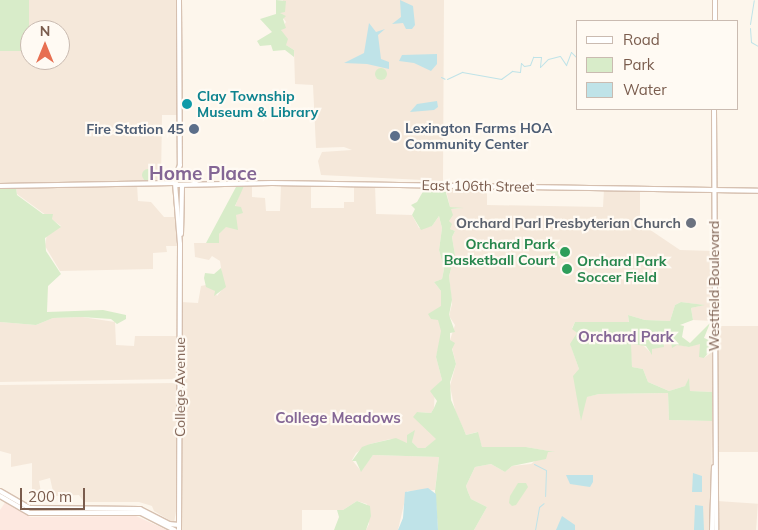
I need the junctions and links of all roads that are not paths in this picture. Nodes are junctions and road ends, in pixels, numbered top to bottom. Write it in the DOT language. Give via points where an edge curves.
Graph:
graph roads {
  1 [pos="179,0"];
  2 [pos="714,0"];
  3 [pos="714,20"];
  4 [pos="714,110"];
  5 [pos="180,165"];
  6 [pos="176,176"];
  7 [pos="184,177"];
  8 [pos="164,182"];
  9 [pos="175,183"];
  10 [pos="198,183"];
  11 [pos="182,185"];
  12 [pos="0,186"];
  13 [pos="714,190"];
  14 [pos="758,191"];
  15 [pos="180,244"];
  16 [pos="714,462"];
  17 [pos="0,492"];
  18 [pos="0,496"];
  19 [pos="179,528"];
  20 [pos="175,530"];
  21 [pos="712,530"];
  22 [pos="716,530"];
  1 -- 5 [label="main road"];
  2 -- 3 [label="main road"];
  4 -- 13 [label="main road, Westfield Boulevard"];
  5 -- 6 [label="main road"];
  5 -- 7 [label="main road"];
  6 -- 7 [label="main road, East 106th Street"];
  6 -- 8 [label="main road"];
  6 -- 9 [label="main road, College Avenue"];
  7 -- 10 [label="main road, East 106th Street"];
  7 -- 11 [label="main road, College Avenue"];
  8 -- 9 [label="main road"];
  8 -- 12 [label="main road"];
  9 -- 11 [label="main road"];
  9 -- 15 [label="main road, College Avenue"];
  10 -- 11 [label="main road, East 106th Street"];
  10 -- 13 [label="main road, East 106th Street"];
  11 -- 15 [label="main road, College Avenue"];
  13 -- 14 [label="main road, East 106th Street"];
  13 -- 16 [label="main road, Westfield Boulevard"];
  15 -- 19 [label="main road, College Avenue"];
  16 -- 21 [label="main road, Westfield Boulevard"];
  16 -- 22 [label="main road, Westfield Boulevard"];
  17 -- 19 [label="main road" via="30,508 142,509"];
  18 -- 20 [label="main road" via="32,513 139,513"];
}
